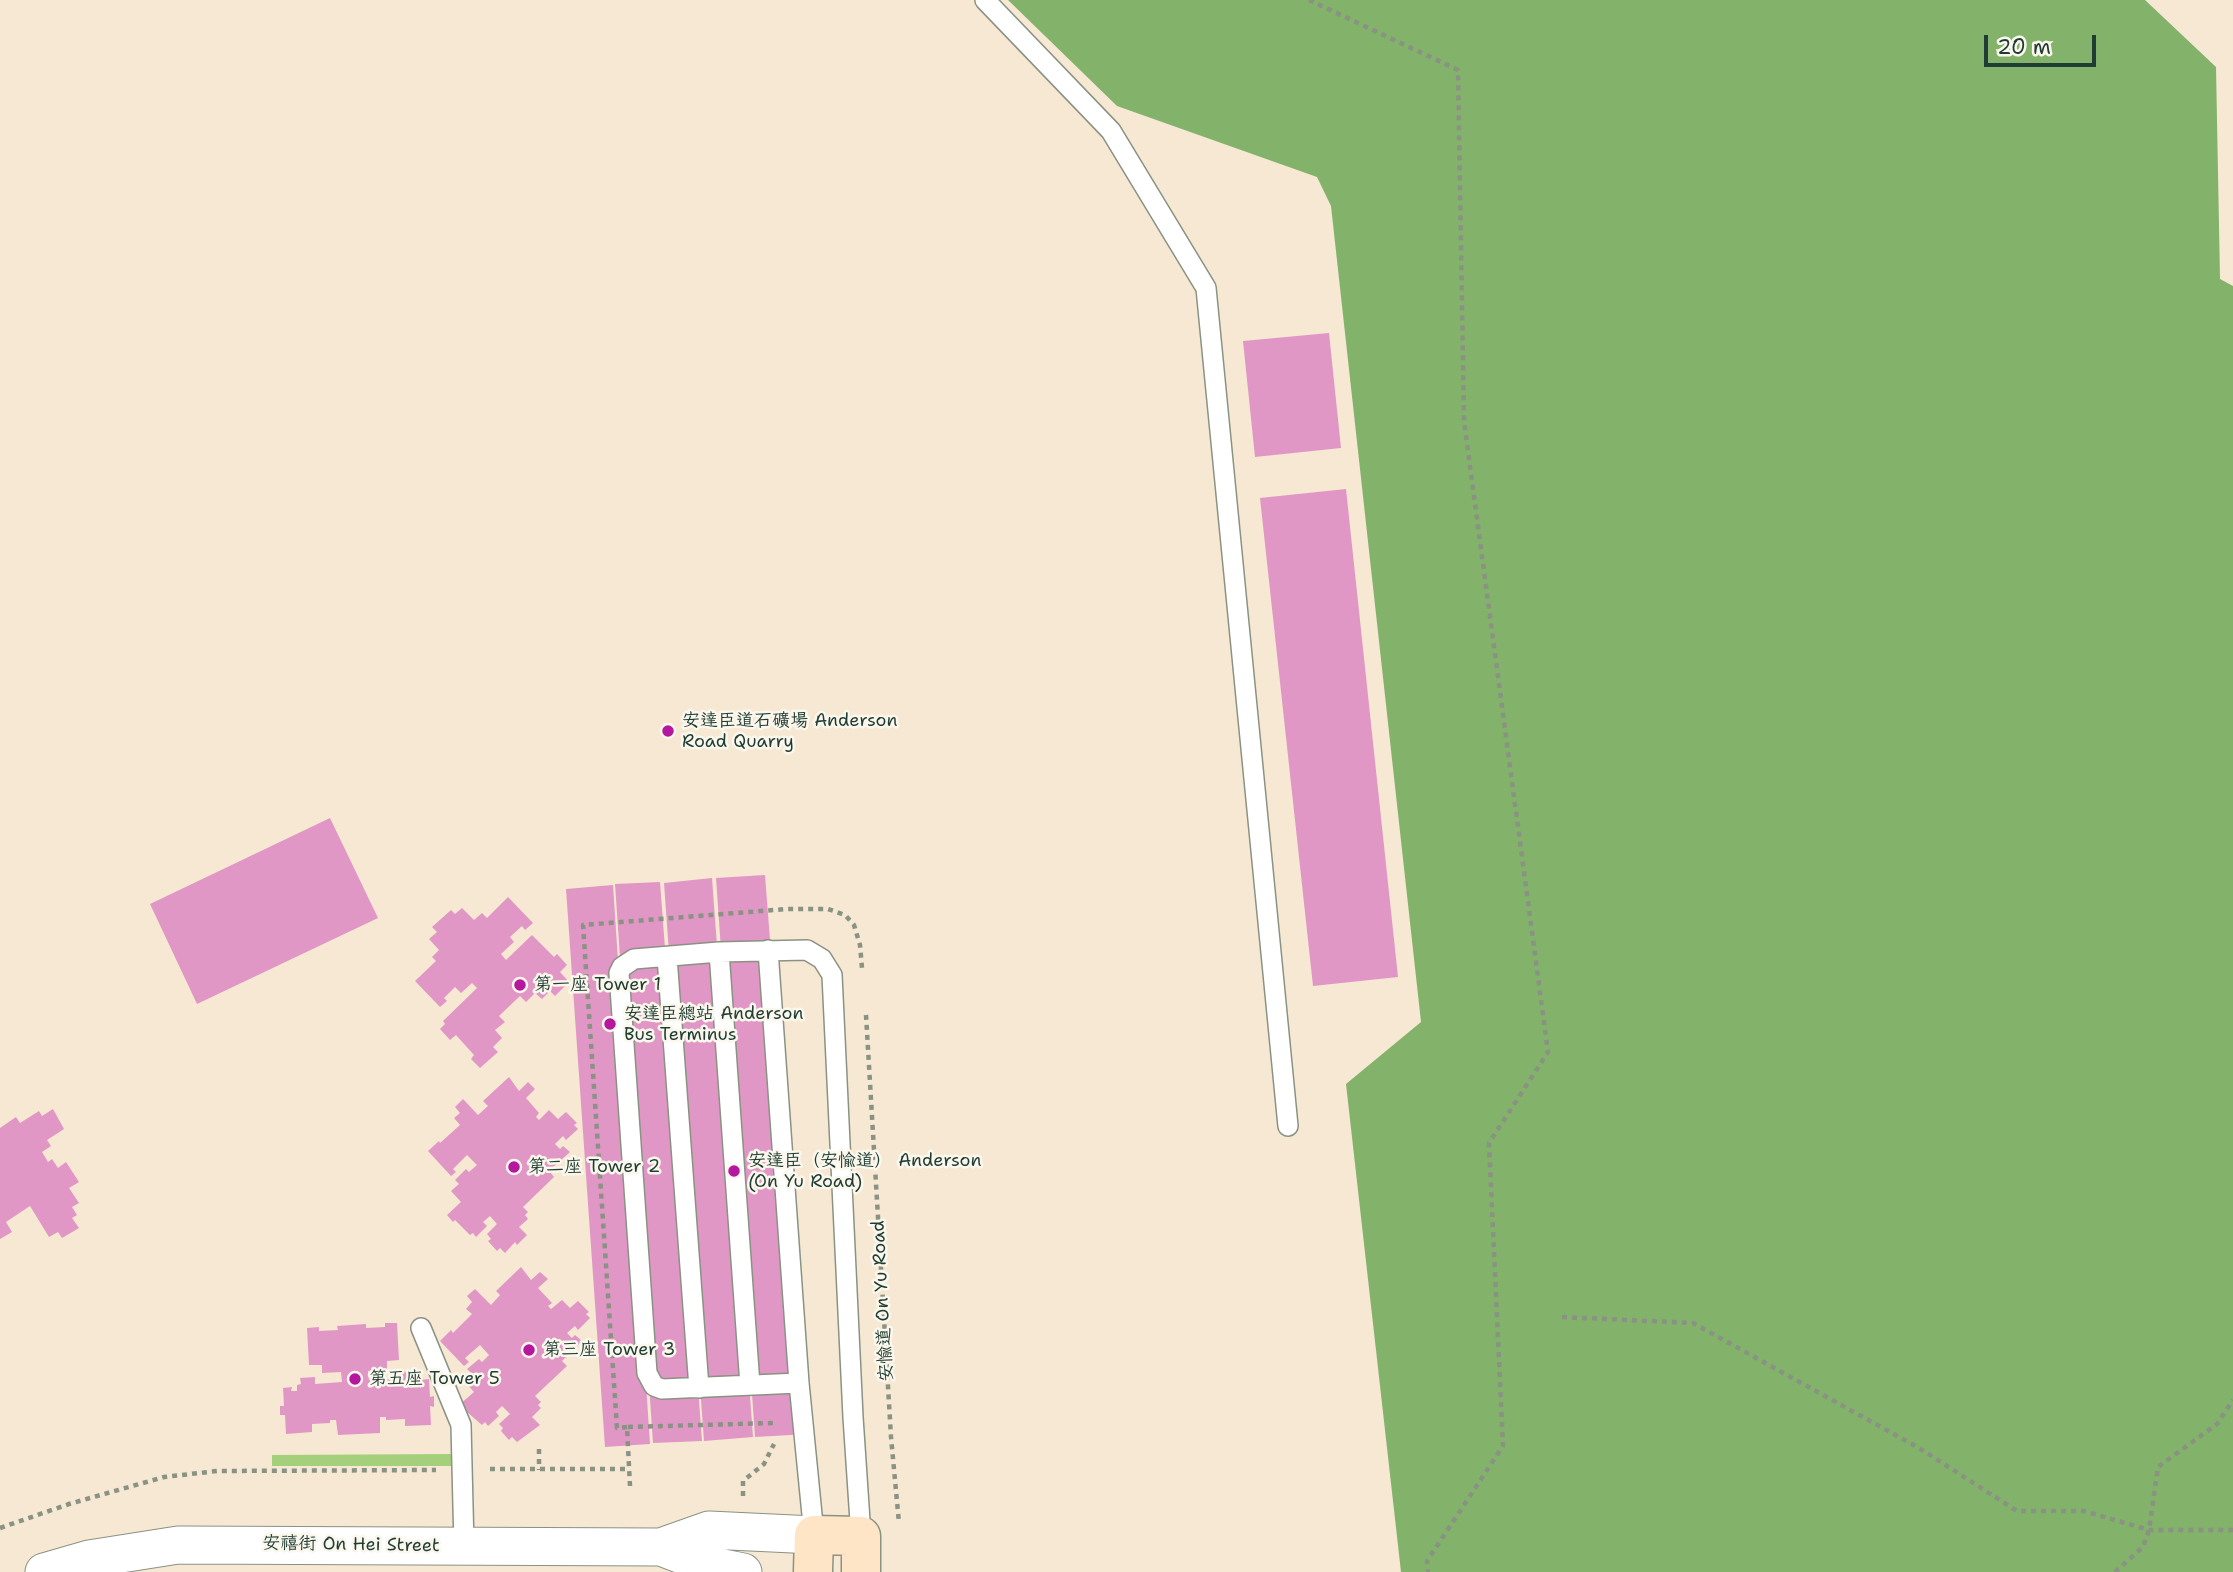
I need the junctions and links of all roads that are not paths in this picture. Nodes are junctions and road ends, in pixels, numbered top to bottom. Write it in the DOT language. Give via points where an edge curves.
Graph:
graph roads {
  1 [pos="985,0"];
  2 [pos="768,950"];
  3 [pos="719,952"];
  4 [pos="667,957"];
  5 [pos="1288,1126"];
  6 [pos="421,1328"];
  7 [pos="799,1383"];
  8 [pos="750,1385"];
  9 [pos="699,1388"];
  10 [pos="812,1537"];
  11 [pos="464,1547"];
  12 [pos="662,1547"];
  13 [pos="861,1554"];
  14 [pos="44,1572"];
  15 [pos="743,1572"];
  1 -- 5 [label="lane" via="1111,131 1206,289"];
  2 -- 3 [label="lane"];
  2 -- 7 [label="lane"];
  2 -- 13 [label="lane" via="813,952 832,975"];
  3 -- 4 [label="lane"];
  3 -- 8 [label="lane"];
  4 -- 9 [label="lane"];
  4 -- 9 [label="lane" via="634,959 619,973 647,1373 654,1386 662,1389"];
  6 -- 11 [label="lane" via="461,1425"];
  7 -- 8 [label="lane"];
  7 -- 10 [label="lane"];
  8 -- 9 [label="lane"];
  10 -- 12 [label="street, 安禧街 On Hei Street" via="709,1530"];
  10 -- 13 [label="street, 安禧街 On Hei Street"];
  11 -- 12 [label="street, 安禧街 On Hei Street"];
  11 -- 14 [label="street, 安禧街 On Hei Street" via="178,1545 89,1559"];
  12 -- 15 [label="street, 安禧街 On Hei Street" via="708,1565"];
}
